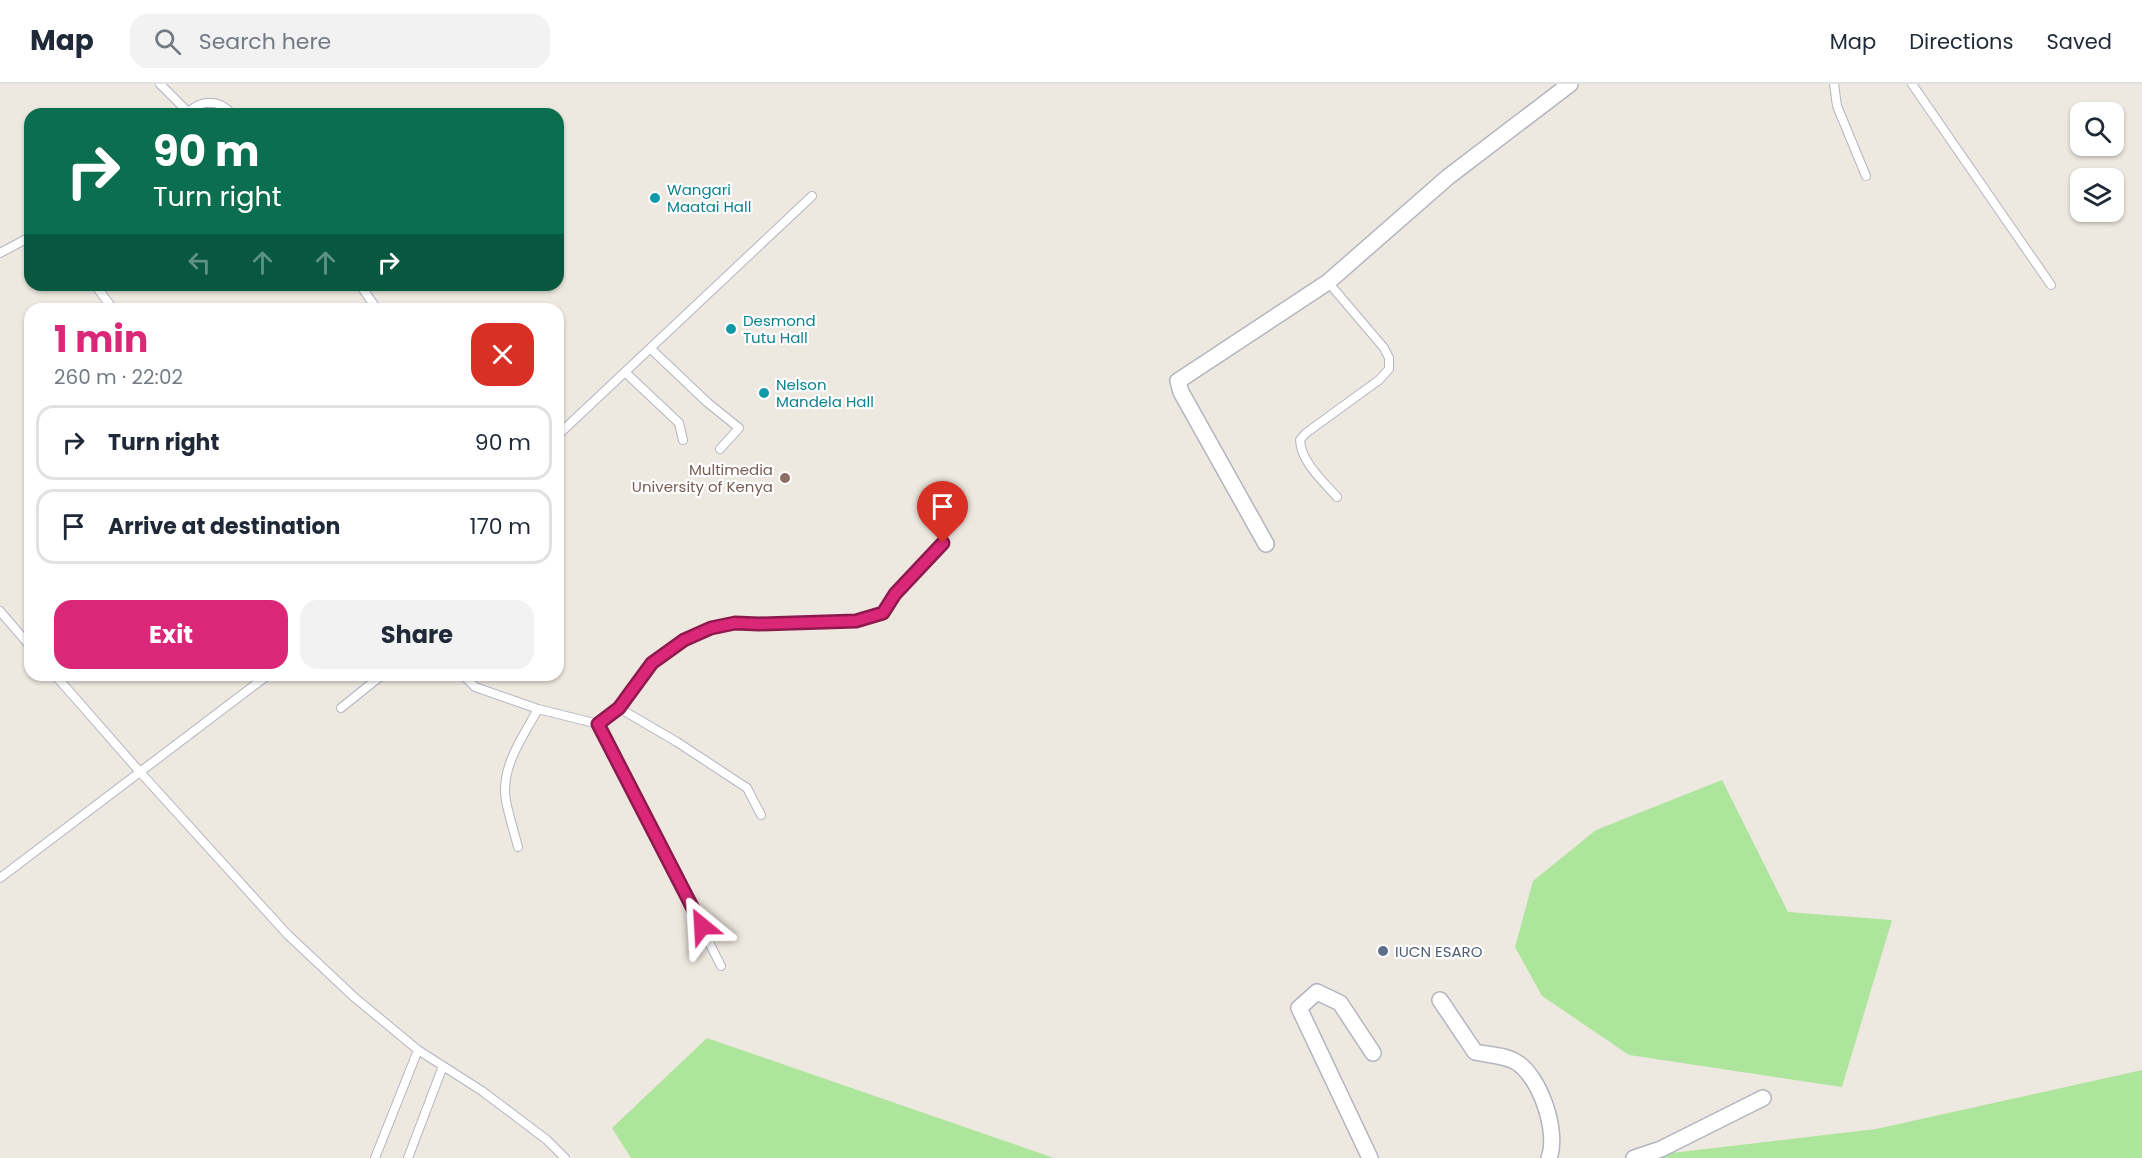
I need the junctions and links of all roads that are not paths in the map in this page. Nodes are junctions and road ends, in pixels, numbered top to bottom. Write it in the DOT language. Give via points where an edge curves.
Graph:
graph roads {
  1 [pos="160,84"];
  2 [pos="1570,84"];
  3 [pos="1834,84"];
  4 [pos="1912,84"];
  5 [pos="182,108"];
  6 [pos="193,108"];
  7 [pos="226,108"];
  8 [pos="1866,176"];
  9 [pos="812,196"];
  10 [pos="24,240"];
  11 [pos="0,253"];
  12 [pos="1329,282"];
  13 [pos="2051,285"];
  14 [pos="651,349"];
  15 [pos="626,373"];
  16 [pos="564,430"];
  17 [pos="683,440"];
  18 [pos="720,449"];
  19 [pos="1337,497"];
  20 [pos="943,543"];
  21 [pos="1266,544"];
  22 [pos="0,612"];
  23 [pos="24,639"];
  24 [pos="61,681"];
  25 [pos="260,681"];
  26 [pos="375,681"];
  27 [pos="469,681"];
  28 [pos="341,708"];
  29 [pos="619,708"];
  30 [pos="538,709"];
  31 [pos="598,724"];
  32 [pos="140,772"];
  33 [pos="761,815"];
  34 [pos="518,847"];
  35 [pos="0,878"];
  36 [pos="721,966"];
  37 [pos="1440,1000"];
  38 [pos="418,1050"];
  39 [pos="1374,1053"];
  40 [pos="443,1066"];
  41 [pos="1763,1098"];
  42 [pos="375,1158"];
  43 [pos="408,1158"];
  44 [pos="565,1158"];
  45 [pos="1370,1158"];
  46 [pos="1550,1158"];
  47 [pos="1634,1158"];
  1 -- 5 [label="lane"];
  2 -- 12 [label="street" via="1448,177"];
  3 -- 8 [label="lane" via="1837,106"];
  4 -- 13 [label="lane"];
  6 -- 7 [label="lane" via="205,102"];
  9 -- 14 [label="lane"];
  10 -- 11 [label="lane"];
  12 -- 19 [label="lane" via="1389,358 1389,369 1379,380 1300,440 1305,458"];
  12 -- 21 [label="street" via="1178,381"];
  14 -- 15 [label="lane"];
  14 -- 18 [label="lane" via="739,428"];
  15 -- 16 [label="lane"];
  15 -- 17 [label="lane" via="679,423"];
  20 -- 29 [label="lane" via="895,594 883,613 856,621 735,623 711,628 684,640 652,663"];
  22 -- 23 [label="lane"];
  24 -- 32 [label="lane"];
  25 -- 32 [label="lane"];
  26 -- 28 [label="lane"];
  27 -- 30 [label="lane" via="475,687"];
  29 -- 31 [label="lane"];
  29 -- 33 [label="lane" via="747,788"];
  30 -- 31 [label="lane"];
  30 -- 34 [label="lane" via="510,760 506,779 506,799"];
  31 -- 36 [label="lane"];
  32 -- 35 [label="lane"];
  32 -- 38 [label="lane" via="288,934 354,997"];
  37 -- 46 [label="street" via="1475,1052 1515,1060 1532,1076 1547,1110"];
  38 -- 40 [label="lane"];
  38 -- 42 [label="lane"];
  39 -- 45 [label="street" via="1340,1003 1317,992 1299,1008"];
  40 -- 43 [label="lane"];
  40 -- 44 [label="lane" via="482,1090"];
  41 -- 47 [label="street" via="1661,1149"];
}
